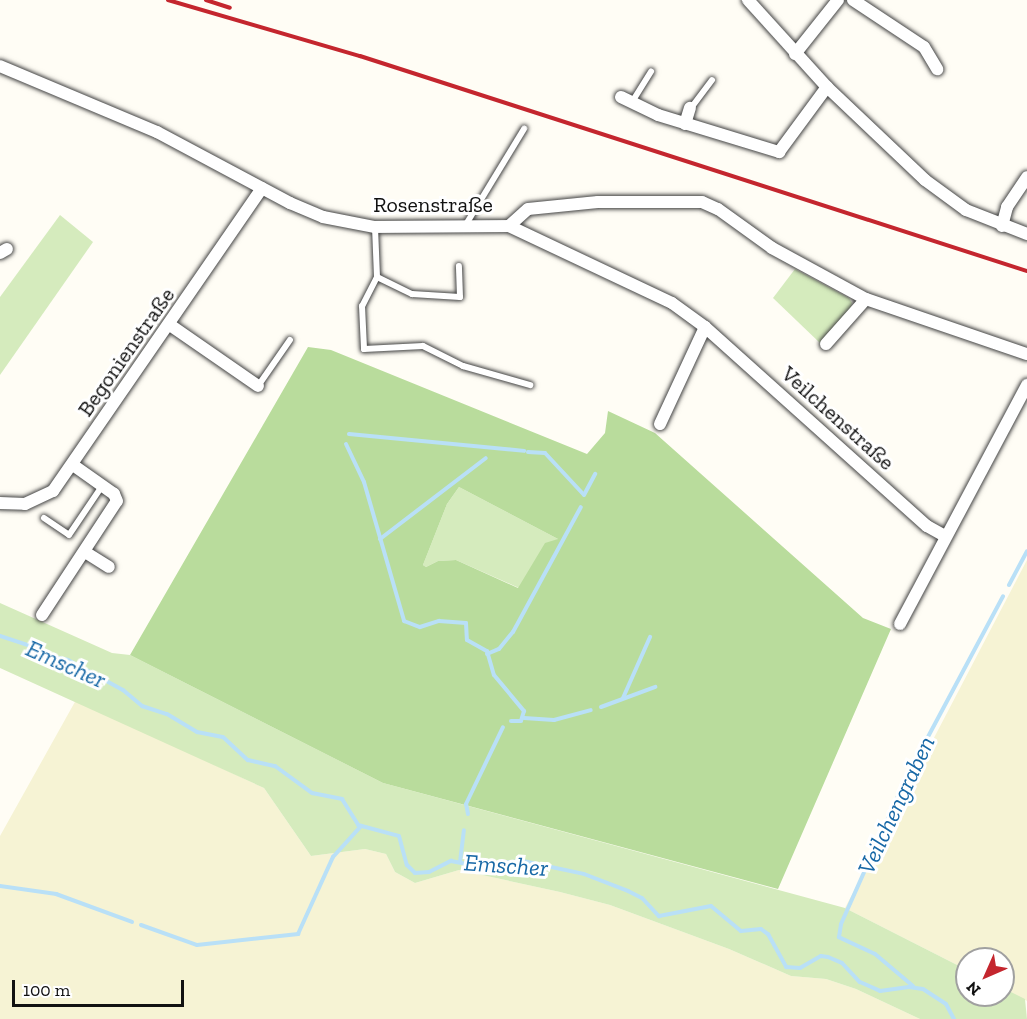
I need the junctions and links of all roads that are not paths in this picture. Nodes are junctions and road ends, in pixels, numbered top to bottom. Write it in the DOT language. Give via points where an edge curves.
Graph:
graph roads {
  1 [pos="748,0"];
  2 [pos="838,0"];
  3 [pos="853,0"];
  4 [pos="795,54"];
  5 [pos="0,66"];
  6 [pos="937,69"];
  7 [pos="651,71"];
  8 [pos="712,80"];
  9 [pos="827,87"];
  10 [pos="626,100"];
  11 [pos="690,108"];
  12 [pos="685,124"];
  13 [pos="524,129"];
  14 [pos="1027,177"];
  15 [pos="262,188"];
  16 [pos="465,226"];
  17 [pos="509,226"];
  18 [pos="1002,226"];
  19 [pos="375,227"];
  20 [pos="1027,234"];
  21 [pos="459,266"];
  22 [pos="377,277"];
  23 [pos="866,299"];
  24 [pos="170,325"];
  25 [pos="705,327"];
  26 [pos="290,340"];
  27 [pos="826,344"];
  28 [pos="1027,354"];
  29 [pos="530,385"];
  30 [pos="1027,385"];
  31 [pos="258,386"];
  32 [pos="660,424"];
  33 [pos="73,465"];
  34 [pos="103,486"];
  35 [pos="0,503"];
  36 [pos="44,518"];
  37 [pos="945,537"];
  38 [pos="85,552"];
  39 [pos="109,567"];
  40 [pos="42,615"];
  41 [pos="900,624"];
  1 -- 4 [label="street"];
  2 -- 4 [label="street"];
  3 -- 6 [label="street" via="924,47"];
  4 -- 9 [label="street"];
  5 -- 15 [label="street, Rosenstraße" via="157,132"];
  7 -- 10 [label="lane"];
  8 -- 11 [label="lane"];
  9 -- 12 [label="street" via="779,152"];
  9 -- 18 [label="street" via="938,191 966,210"];
  10 -- 12 [label="street"];
  11 -- 12 [label="street"];
  13 -- 16 [label="lane"];
  14 -- 18 [label="street" via="1007,207"];
  15 -- 19 [label="street, Rosenstraße" via="323,216"];
  15 -- 24 [label="street, Begonienstraße"];
  16 -- 17 [label="street, Rosenstraße"];
  16 -- 19 [label="street, Rosenstraße"];
  17 -- 23 [label="street, Rosenstraße" via="528,208 598,202 702,202 772,248"];
  17 -- 25 [label="street, Veilchenstraße" via="672,303"];
  18 -- 20 [label="street"];
  19 -- 22 [label="lane"];
  21 -- 22 [label="lane" via="460,297 412,294"];
  22 -- 29 [label="lane" via="362,306 364,349 423,346 463,366"];
  23 -- 27 [label="street"];
  23 -- 28 [label="street, Rosenstraße"];
  24 -- 31 [label="street"];
  24 -- 33 [label="street, Begonienstraße"];
  25 -- 32 [label="street"];
  25 -- 37 [label="street, Veilchenstraße" via="927,526"];
  26 -- 31 [label="lane"];
  30 -- 37 [label="street"];
  33 -- 34 [label="street"];
  33 -- 35 [label="street, Begonienstraße" via="44,497 25,504"];
  34 -- 36 [label="lane" via="69,535"];
  34 -- 38 [label="street" via="114,494 115,507"];
  37 -- 41 [label="street"];
  38 -- 39 [label="street"];
  38 -- 40 [label="street"];
}
